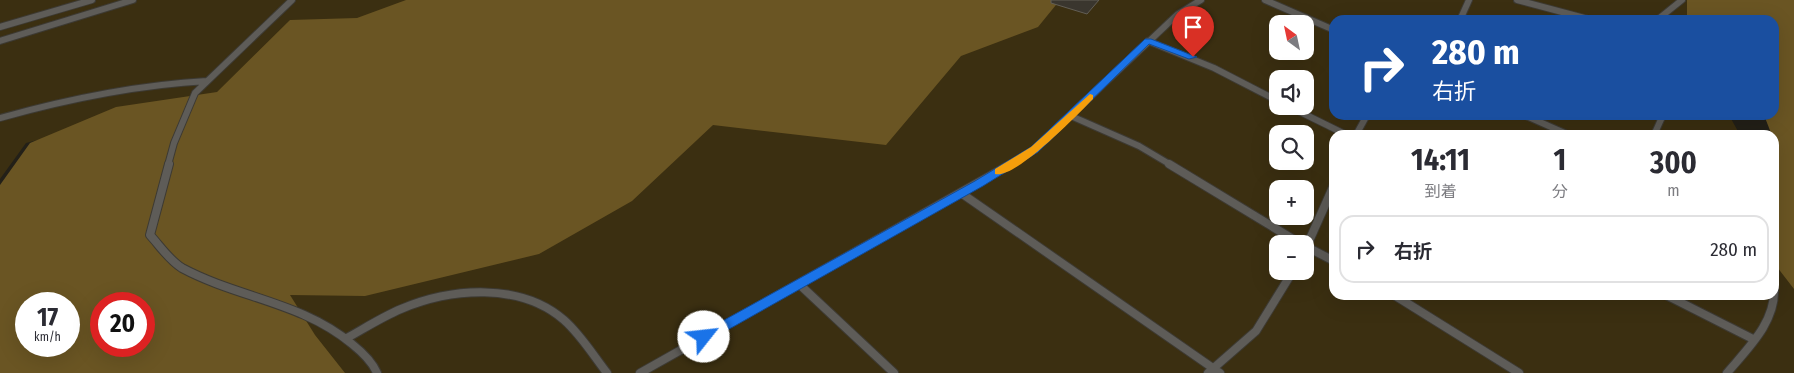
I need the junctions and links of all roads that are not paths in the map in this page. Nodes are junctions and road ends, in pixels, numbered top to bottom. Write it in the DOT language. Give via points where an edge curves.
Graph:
graph roads {
  1 [pos="92,0"];
  2 [pos="133,0"];
  3 [pos="292,0"];
  4 [pos="1202,0"];
  5 [pos="1265,0"];
  6 [pos="1469,0"];
  7 [pos="1516,0"];
  8 [pos="1682,0"];
  9 [pos="1462,15"];
  10 [pos="1573,15"];
  11 [pos="1663,15"];
  12 [pos="0,27"];
  13 [pos="1329,28"];
  14 [pos="1148,40"];
  15 [pos="0,41"];
  16 [pos="207,81"];
  17 [pos="1269,95"];
  18 [pos="1306,115"];
  19 [pos="1071,116"];
  20 [pos="0,118"];
  21 [pos="1535,120"];
  22 [pos="1337,130"];
  23 [pos="1558,130"];
  24 [pos="961,193"];
  25 [pos="1329,196"];
  26 [pos="1284,235"];
  27 [pos="1310,235"];
  28 [pos="1314,252"];
  29 [pos="1329,259"];
  30 [pos="1287,280"];
  31 [pos="799,284"];
  32 [pos="1402,300"];
  33 [pos="1676,300"];
  34 [pos="1774,300"];
  35 [pos="347,338"];
  36 [pos="1754,339"];
  37 [pos="1214,371"];
  38 [pos="377,373"];
  39 [pos="607,373"];
  40 [pos="640,373"];
  41 [pos="894,373"];
  42 [pos="1519,373"];
  43 [pos="1727,373"];
  1 -- 12 [label="lane"];
  2 -- 15 [label="lane"];
  3 -- 16 [label="lane"];
  4 -- 14 [label="lane" via="1178,14"];
  5 -- 13 [label="lane"];
  6 -- 9 [label="lane"];
  7 -- 10 [label="lane"];
  8 -- 11 [label="lane"];
  14 -- 17 [label="lane" via="1236,76"];
  14 -- 19 [label="lane"];
  16 -- 20 [label="lane" via="64,100"];
  16 -- 35 [label="lane" via="195,94 174,143 150,236 180,267 309,313"];
  18 -- 22 [label="lane"];
  19 -- 24 [label="lane" via="1034,150"];
  19 -- 26 [label="lane" via="1139,146"];
  21 -- 23 [label="lane"];
  24 -- 31 [label="lane"];
  24 -- 37 [label="lane"];
  25 -- 27 [label="lane"];
  28 -- 29 [label="lane"];
  30 -- 37 [label="lane" via="1256,331"];
  31 -- 40 [label="lane"];
  31 -- 41 [label="lane"];
  32 -- 42 [label="lane"];
  33 -- 36 [label="lane"];
  34 -- 36 [label="lane" via="1767,322"];
  35 -- 38 [label="lane" via="374,365"];
  35 -- 39 [label="lane" via="402,309 446,296 487,291 526,298 556,313"];
  36 -- 43 [label="lane"];
}
